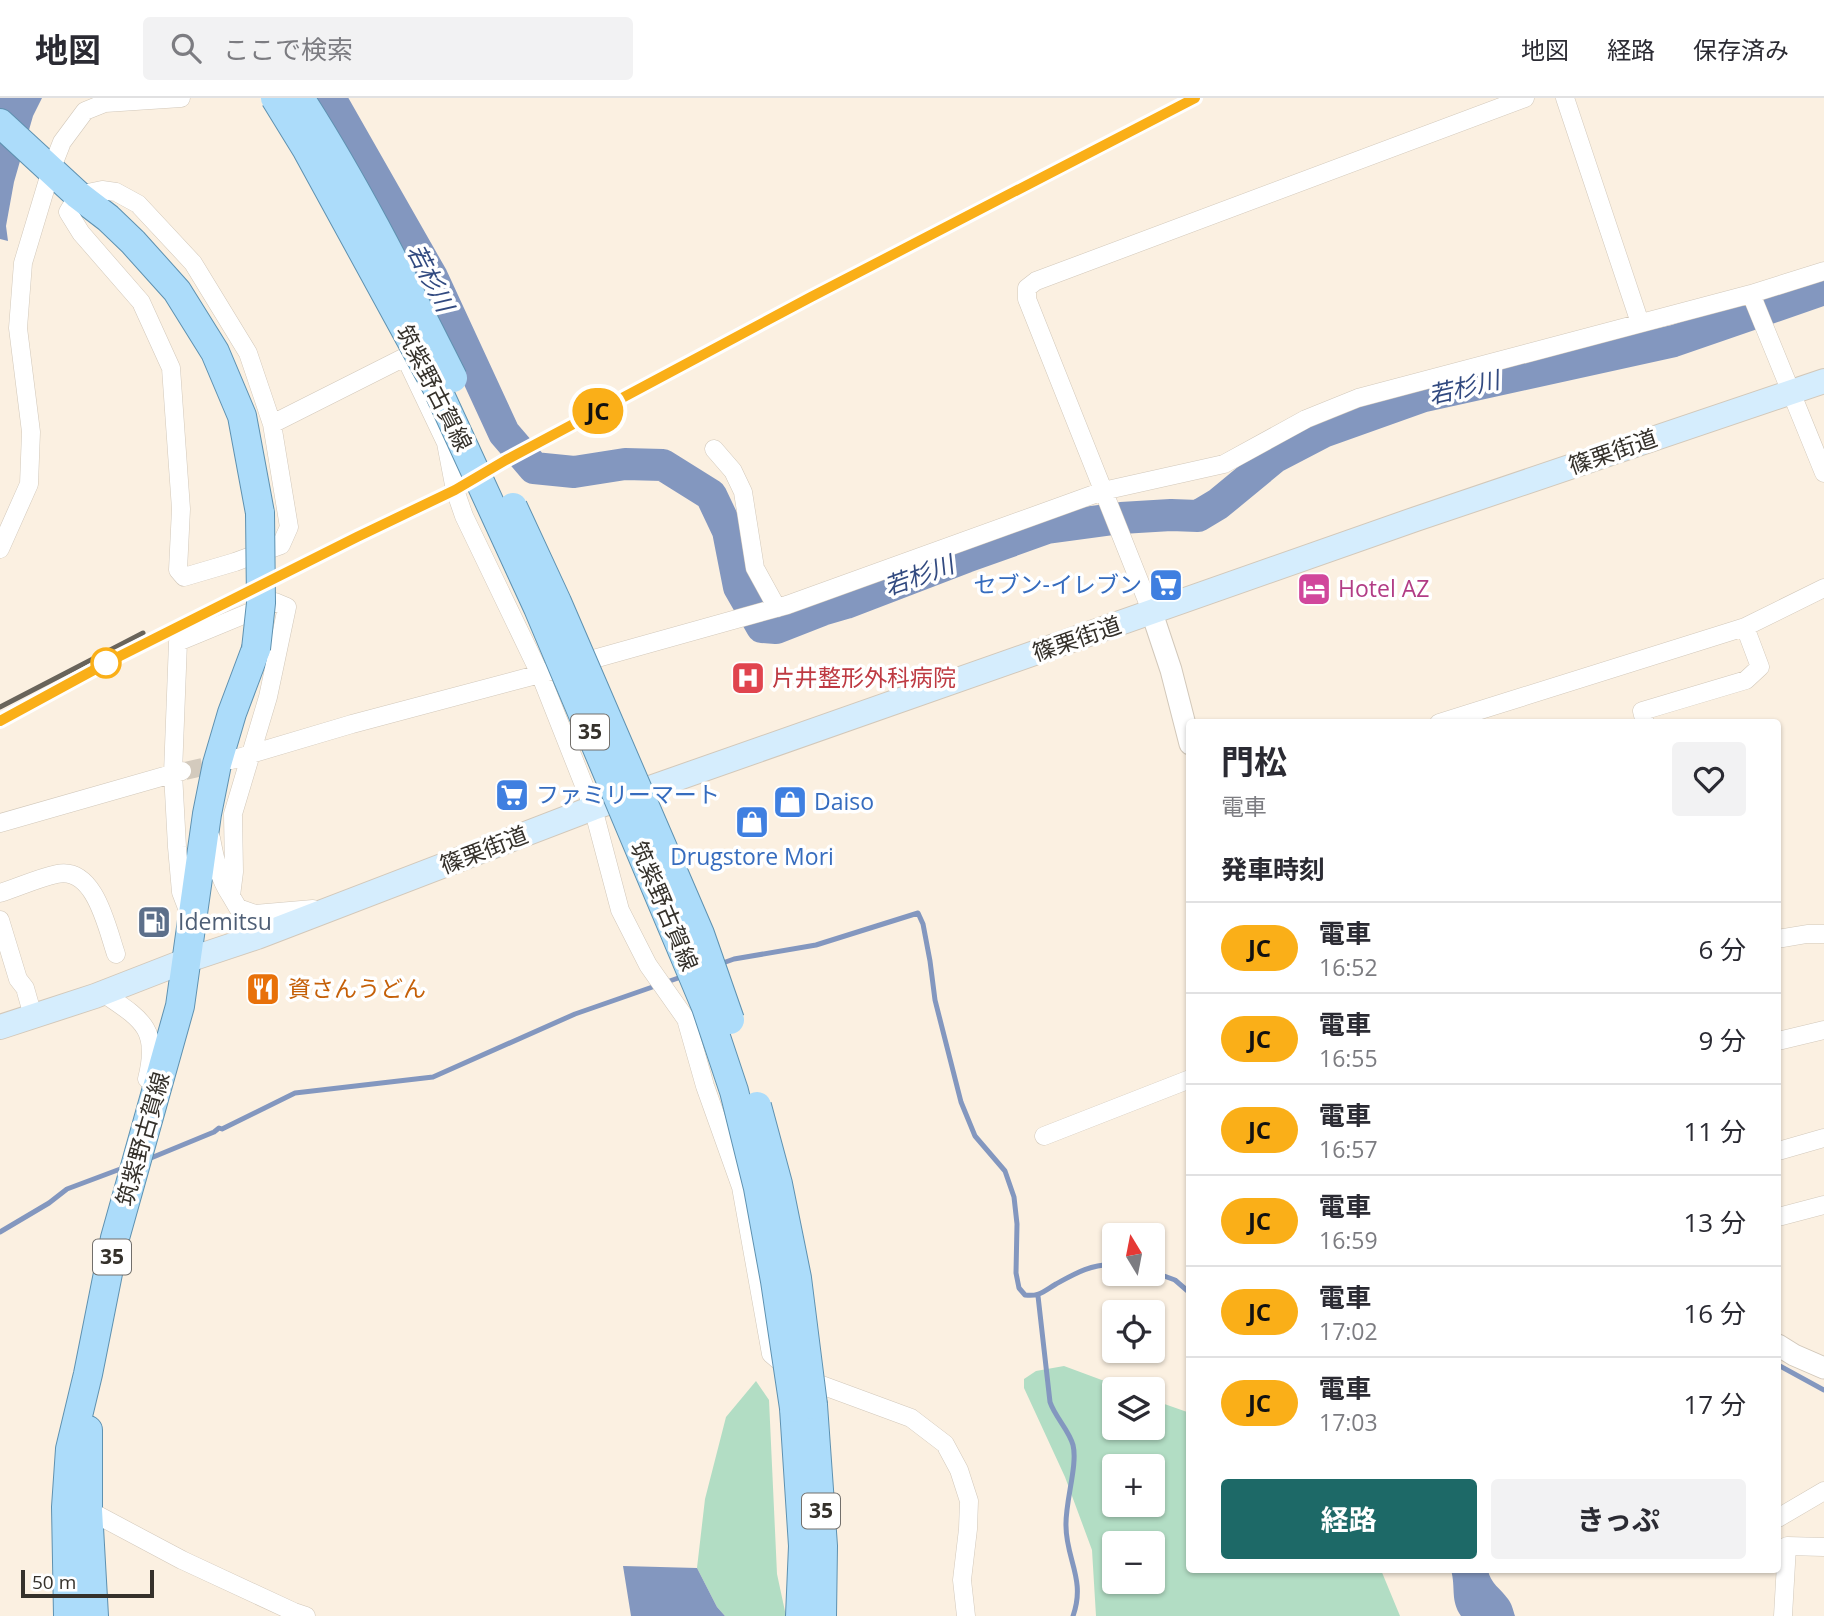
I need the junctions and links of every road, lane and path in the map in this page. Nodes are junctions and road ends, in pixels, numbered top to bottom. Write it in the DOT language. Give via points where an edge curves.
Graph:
graph roads {
  1 [pos="181,98"];
  2 [pos="275,98"];
  3 [pos="300,98"];
  4 [pos="1525,98"];
  5 [pos="1565,98"];
  6 [pos="0,123"];
  7 [pos="45,165"];
  8 [pos="78,195"];
  9 [pos="1824,271"];
  10 [pos="1751,294"];
  11 [pos="1640,323"];
  12 [pos="1824,380"];
  13 [pos="1792,392"];
  14 [pos="272,424"];
  15 [pos="714,449"];
  16 [pos="1824,473"];
  17 [pos="1103,491"];
  18 [pos="0,549"];
  19 [pos="1824,588"];
  20 [pos="777,608"];
  21 [pos="1152,613"];
  22 [pos="1745,627"];
  23 [pos="540,674"];
  24 [pos="1452,719"];
  25 [pos="1644,719"];
  26 [pos="1186,728"];
  27 [pos="240,758"];
  28 [pos="179,772"];
  29 [pos="593,808"];
  30 [pos="207,814"];
  31 [pos="0,823"];
  32 [pos="0,893"];
  33 [pos="231,896"];
  34 [pos="334,907"];
  35 [pos="0,920"];
  36 [pos="192,920"];
  37 [pos="1824,934"];
  38 [pos="1781,938"];
  39 [pos="116,954"];
  40 [pos="185,961"];
  41 [pos="103,993"];
  42 [pos="33,1016"];
  43 [pos="0,1027"];
  44 [pos="1824,1030"];
  45 [pos="1781,1040"];
  46 [pos="1186,1081"];
  47 [pos="1044,1136"];
  48 [pos="1824,1138"];
  49 [pos="143,1141"];
  50 [pos="1781,1150"];
  51 [pos="1824,1205"];
  52 [pos="1781,1216"];
  53 [pos="1781,1347"];
  54 [pos="1824,1368"];
  55 [pos="804,1407"];
  56 [pos="1824,1492"];
  57 [pos="77,1508"];
  58 [pos="1782,1516"];
  59 [pos="1787,1546"];
  60 [pos="1824,1547"];
  61 [pos="68,1616"];
  62 [pos="94,1616"];
  63 [pos="306,1616"];
  64 [pos="800,1616"];
  65 [pos="822,1616"];
  66 [pos="966,1616"];
  67 [pos="1783,1616"];
  1 -- 7 [label="street" via="106,103 85,111"];
  2 -- 55 [label="main road, 筑紫野古賀線 / 35, bridge" via="436,386 538,608 706,1007 734,1091 758,1188"];
  3 -- 55 [label="main road, 筑紫野古賀線 / 35, bridge" via="387,248 454,380 557,602 699,934 724,1000 778,1184 797,1278"];
  4 -- 17 [label="street" via="1027,288 1027,299"];
  5 -- 11 [label="street"];
  6 -- 7 [label="main road, 筑紫野古賀線 / 35"];
  7 -- 8 [label="main road, 筑紫野古賀線 / 35"];
  7 -- 18 [label="street" via="23,262 18,328 31,432 29,484"];
  8 -- 14 [label="street" via="116,192 138,204 193,262 248,354"];
  8 -- 14 [label="street" via="68,212 141,302 171,368 181,509 178,570 184,577 281,545 289,527"];
  8 -- 30 [label="main road, 筑紫野古賀線 / 35, bridge" via="134,242 177,291 215,352 242,416 260,513 261,603 256,649 224,740"];
  9 -- 10 [label="street"];
  10 -- 11 [label="street"];
  10 -- 13 [label="street"];
  11 -- 17 [label="street" via="1358,398 1306,419 1224,464"];
  12 -- 13 [label="main road, 篠栗街道"];
  13 -- 16 [label="street"];
  13 -- 21 [label="main road, 篠栗街道"];
  14 -- 23 [label="street" via="405,358 446,443 464,516"];
  15 -- 20 [label="street" via="743,492 755,568"];
  17 -- 20 [label="street"];
  17 -- 21 [label="street"];
  19 -- 22 [label="street"];
  20 -- 23 [label="street"];
  21 -- 26 [label="street"];
  21 -- 29 [label="main road, 篠栗街道"];
  22 -- 24 [label="street"];
  22 -- 25 [label="street" via="1760,667 1746,680 1642,711"];
  23 -- 27 [label="street"];
  23 -- 29 [label="street"];
  27 -- 28 [label="street" via="268,697 287,607 275,602 178,642"];
  27 -- 33 [label="street"];
  28 -- 31 [label="street"];
  28 -- 36 [label="street" via="181,892"];
  29 -- 34 [label="main road, 篠栗街道"];
  29 -- 66 [label="street" via="620,910 648,965 686,1019 741,1187 771,1354 797,1376 911,1418 946,1444 969,1501 962,1580"];
  30 -- 33 [label="street" via="215,862"];
  30 -- 36 [label="main road, 筑紫野古賀線 / 35"];
  32 -- 39 [label="street" via="59,873 72,874 89,886"];
  33 -- 34 [label="street" via="238,908 254,914"];
  34 -- 40 [label="main road, 篠栗街道"];
  35 -- 42 [label="street"];
  36 -- 40 [label="main road, 筑紫野古賀線 / 35"];
  37 -- 38 [label="street"];
  40 -- 41 [label="main road, 篠栗街道"];
  40 -- 49 [label="main road, 筑紫野古賀線 / 35" via="180,1006"];
  41 -- 42 [label="main road, 篠栗街道"];
  41 -- 49 [label="street" via="145,1026 151,1042 152,1059 143,1093"];
  42 -- 43 [label="main road, 篠栗街道"];
  44 -- 45 [label="street"];
  46 -- 47 [label="street"];
  48 -- 50 [label="street"];
  49 -- 57 [label="main road, 筑紫野古賀線 / 35" via="116,1238 89,1374"];
  51 -- 52 [label="street"];
  53 -- 54 [label="street"];
  55 -- 64 [label="main road, 筑紫野古賀線 / 35"];
  55 -- 65 [label="main road, 筑紫野古賀線 / 35" via="823,1546"];
  56 -- 58 [label="street"];
  57 -- 61 [label="main road, 筑紫野古賀線 / 35"];
  57 -- 62 [label="main road, 筑紫野古賀線 / 35"];
  57 -- 63 [label="street"];
  58 -- 59 [label="street"];
  59 -- 60 [label="street"];
  59 -- 67 [label="street"];
}
